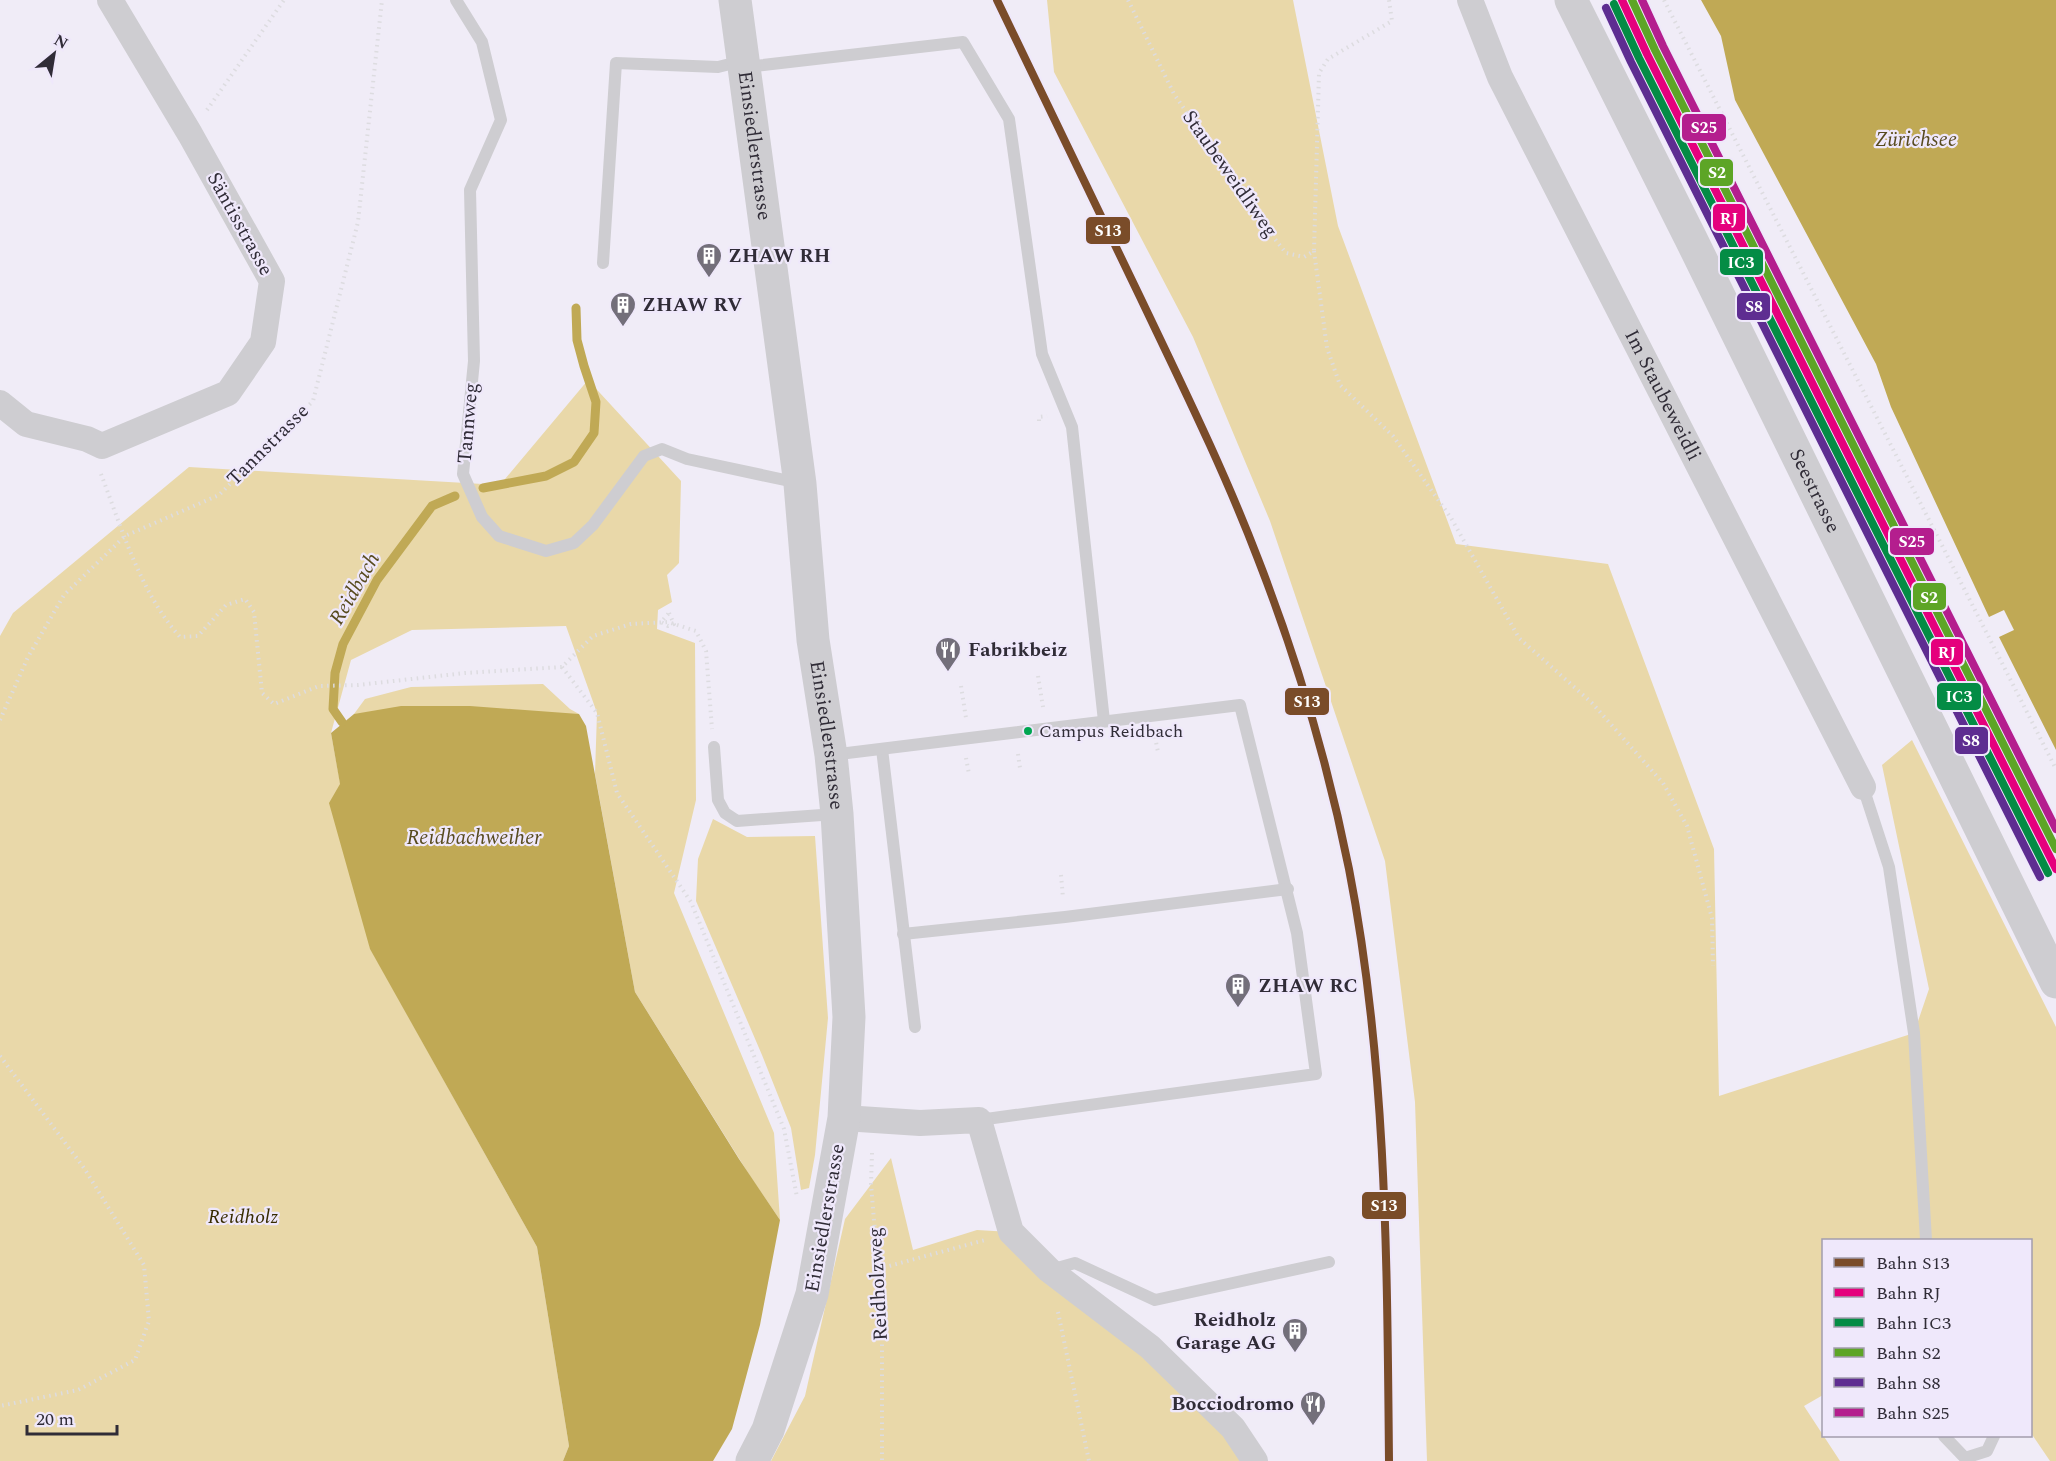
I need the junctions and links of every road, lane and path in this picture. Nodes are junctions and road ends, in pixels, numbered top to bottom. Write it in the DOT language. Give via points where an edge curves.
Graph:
graph roads {
  1 [pos="110,0"];
  2 [pos="284,0"];
  3 [pos="381,0"];
  4 [pos="456,0"];
  5 [pos="735,0"];
  6 [pos="1128,0"];
  7 [pos="1389,0"];
  8 [pos="1470,0"];
  9 [pos="1571,0"];
  10 [pos="1664,0"];
  11 [pos="744,64"];
  12 [pos="190,134"];
  13 [pos="1314,251"];
  14 [pos="603,263"];
  15 [pos="0,403"];
  16 [pos="87,439"];
  17 [pos="800,484"];
  18 [pos="125,536"];
  19 [pos="661,622"];
  20 [pos="674,624"];
  21 [pos="562,667"];
  22 [pos="1038,676"];
  23 [pos="961,686"];
  24 [pos="1043,707"];
  25 [pos="0,720"];
  26 [pos="966,720"];
  27 [pos="1104,722"];
  28 [pos="714,747"];
  29 [pos="882,749"];
  30 [pos="831,755"];
  31 [pos="2056,769"];
  32 [pos="1863,787"];
  33 [pos="837,814"];
  34 [pos="1288,889"];
  35 [pos="903,934"];
  36 [pos="1713,966"];
  37 [pos="2056,982"];
  38 [pos="915,1027"];
  39 [pos="0,1056"];
  40 [pos="844,1118"];
  41 [pos="979,1120"];
  42 [pos="828,1207"];
  43 [pos="1011,1232"];
  44 [pos="1926,1239"];
  45 [pos="1329,1262"];
  46 [pos="878,1269"];
  47 [pos="1049,1270"];
  48 [pos="0,1406"];
  49 [pos="1945,1437"];
  50 [pos="1994,1437"];
  51 [pos="752,1461"];
  52 [pos="882,1461"];
  53 [pos="1089,1461"];
  54 [pos="1255,1461"];
  1 -- 12 [label="street, Säntisstrasse"];
  2 -- 12 [label="path"];
  3 -- 18 [label="path, Tannstrasse" via="358,222 313,401 219,495"];
  4 -- 17 [label="lane, Tannweg" via="482,42 501,120 471,190 474,361 463,474 482,517 499,536 546,551 574,543 593,525 644,456 662,449 687,459"];
  5 -- 11 [label="main road, Einsiedlerstrasse"];
  6 -- 13 [label="path, Staubeweidliweg" via="1174,94 1263,224 1286,253 1304,257"];
  7 -- 13 [label="path" via="1392,21 1328,59 1319,73"];
  8 -- 32 [label="street, Im Staubeweidli" via="1500,77"];
  9 -- 37 [label="main road, Seestrasse"];
  10 -- 31 [label="path"];
  11 -- 14 [label="lane" via="718,67 616,63"];
  11 -- 17 [label="main road, Einsiedlerstrasse"];
  11 -- 27 [label="lane" via="963,42 1009,119 1042,354 1072,427"];
  12 -- 16 [label="street, Säntisstrasse" via="272,280 263,342 228,393 102,446"];
  13 -- 36 [label="path" via="1327,348 1340,385 1393,436 1451,518 1520,638 1592,703 1663,783 1687,826 1712,918"];
  15 -- 16 [label="street, Säntisstrasse" via="26,424"];
  16 -- 18 [label="path"];
  17 -- 30 [label="main road, Einsiedlerstrasse" via="813,640"];
  18 -- 21 [label="path" via="146,585 180,637 198,636 226,605 245,599 254,612 262,693 274,704 319,686"];
  18 -- 25 [label="path, Tannstrasse" via="64,595 27,657"];
  19 -- 20 [label="path"];
  19 -- 20 [label="path" via="669,613"];
  19 -- 21 [label="path" via="631,624 593,636"];
  20 -- 28 [label="path" via="696,631 706,651"];
  21 -- 42 [label="path" via="597,713 617,793 691,902 784,1129 796,1197"];
  22 -- 24 [label="path"];
  23 -- 26 [label="path"];
  27 -- 29 [label="lane"];
  27 -- 34 [label="lane" via="1240,705"];
  28 -- 33 [label="lane" via="718,800 724,813 737,821"];
  29 -- 30 [label="lane"];
  29 -- 35 [label="lane"];
  30 -- 33 [label="main road, Einsiedlerstrasse"];
  32 -- 44 [label="lane" via="1889,867 1914,1033"];
  33 -- 40 [label="main road, Einsiedlerstrasse" via="849,1017"];
  34 -- 35 [label="lane"];
  34 -- 41 [label="lane" via="1298,933 1316,1074"];
  35 -- 38 [label="lane"];
  39 -- 48 [label="path" via="84,1168 144,1265 149,1321 135,1360 78,1390"];
  40 -- 41 [label="street" via="920,1123"];
  40 -- 42 [label="main road, Einsiedlerstrasse"];
  40 -- 46 [label="path, Reidholzweg" via="872,1153"];
  41 -- 43 [label="street"];
  42 -- 51 [label="main road, Einsiedlerstrasse" via="813,1294 768,1430"];
  43 -- 46 [label="path"];
  43 -- 47 [label="street"];
  45 -- 47 [label="lane" via="1155,1300 1075,1263"];
  46 -- 52 [label="path, Reidholzweg"];
  47 -- 53 [label="path"];
  47 -- 54 [label="street" via="1150,1347 1233,1428"];
  49 -- 50 [label="lane" via="1965,1458 1987,1452"];
}
